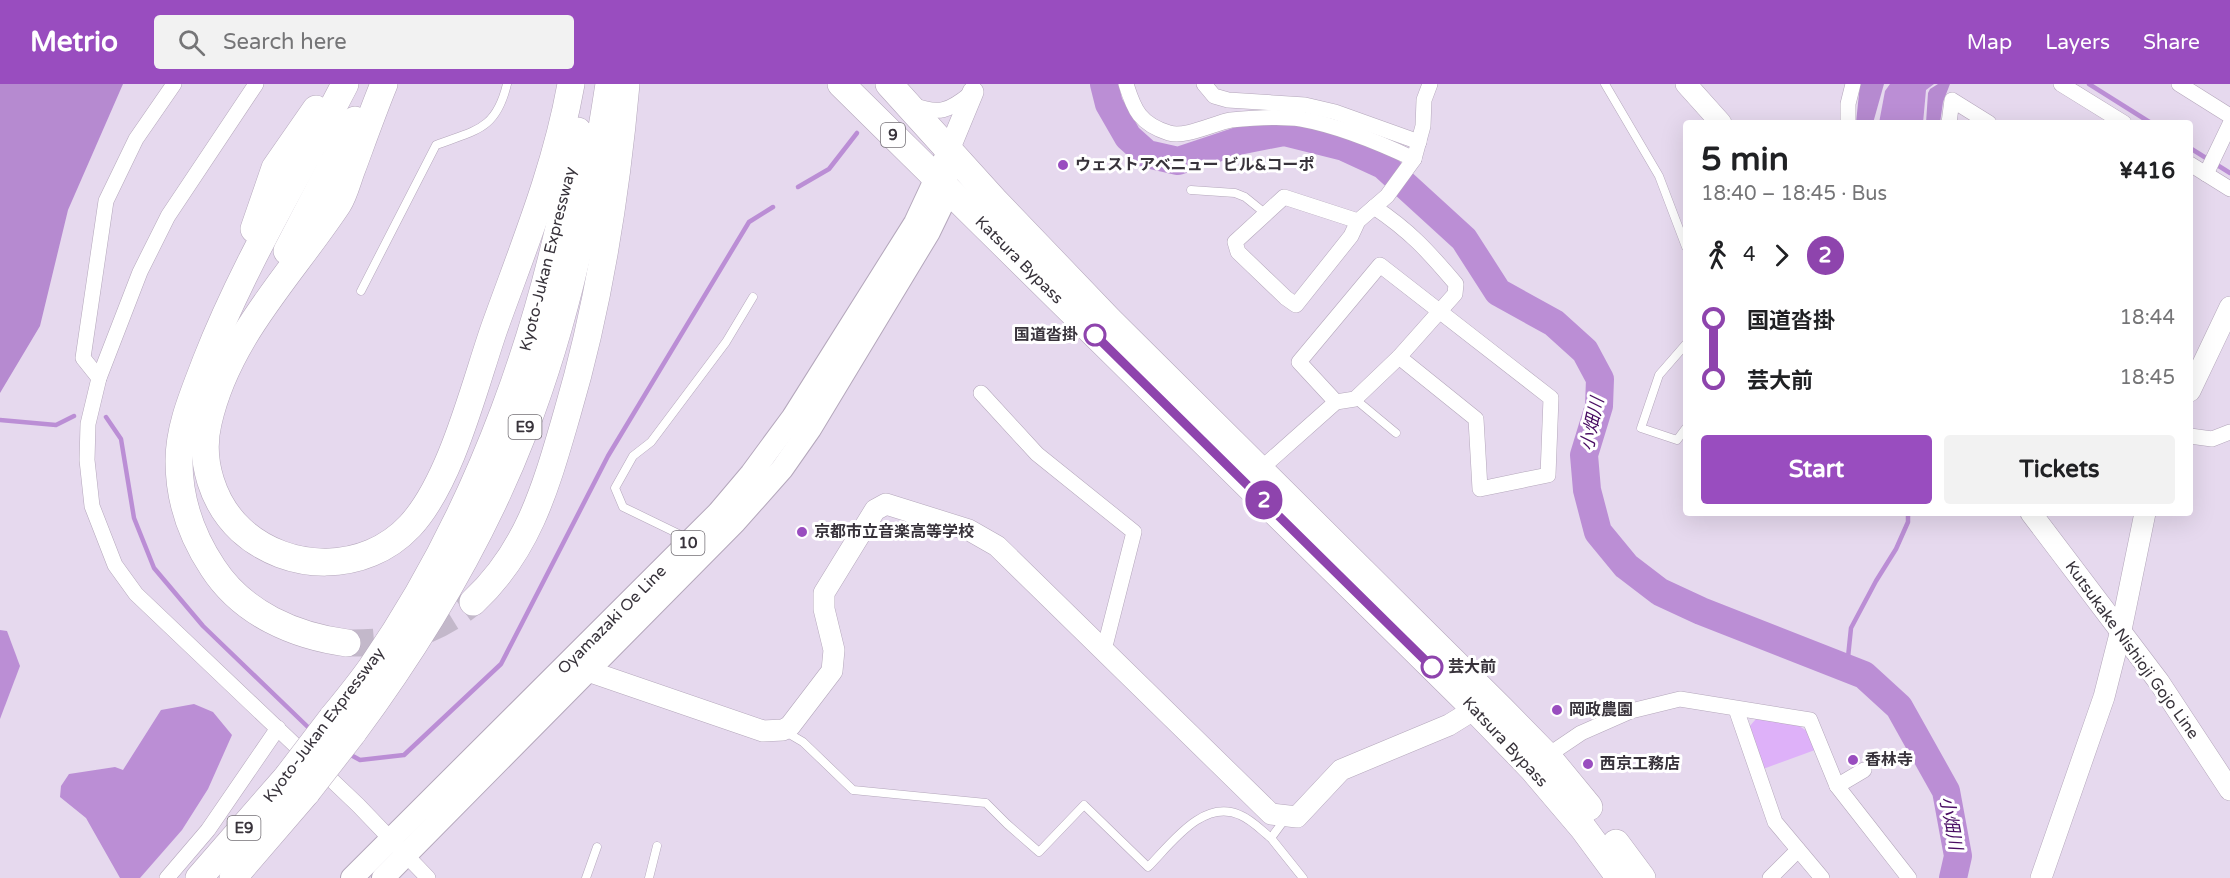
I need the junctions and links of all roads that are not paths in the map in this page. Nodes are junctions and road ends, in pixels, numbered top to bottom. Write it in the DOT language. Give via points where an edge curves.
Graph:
graph roads {
  1 [pos="174,84"];
  2 [pos="256,84"];
  3 [pos="333,84"];
  4 [pos="345,84"];
  5 [pos="374,84"];
  6 [pos="384,84"];
  7 [pos="507,84"];
  8 [pos="571,84"];
  9 [pos="586,84"];
  10 [pos="609,84"];
  11 [pos="626,84"];
  12 [pos="1126,84"];
  13 [pos="1204,84"];
  14 [pos="1430,84"];
  15 [pos="1605,84"];
  16 [pos="1686,84"];
  17 [pos="1853,84"];
  18 [pos="2061,84"];
  19 [pos="2179,84"];
  20 [pos="849,86"];
  21 [pos="974,88"];
  22 [pos="897,93"];
  23 [pos="2230,116"];
  24 [pos="1718,120"];
  25 [pos="1848,120"];
  26 [pos="1949,120"];
  27 [pos="1984,120"];
  28 [pos="2119,120"];
  29 [pos="2230,124"];
  30 [pos="1419,142"];
  31 [pos="1412,163"];
  32 [pos="2193,164"];
  33 [pos="2210,165"];
  34 [pos="943,171"];
  35 [pos="2230,189"];
  36 [pos="1191,190"];
  37 [pos="1374,207"];
  38 [pos="1266,214"];
  39 [pos="1358,221"];
  40 [pos="1683,239"];
  41 [pos="361,291"];
  42 [pos="753,297"];
  43 [pos="2230,307"];
  44 [pos="1440,311"];
  45 [pos="225,312"];
  46 [pos="247,328"];
  47 [pos="1683,347"];
  48 [pos="1399,357"];
  49 [pos="99,378"];
  50 [pos="2193,385"];
  51 [pos="981,393"];
  52 [pos="1355,399"];
  53 [pos="1336,402"];
  54 [pos="1683,432"];
  55 [pos="2230,432"];
  56 [pos="1396,433"];
  57 [pos="2193,436"];
  58 [pos="1254,476"];
  59 [pos="2033,516"];
  60 [pos="2144,516"];
  61 [pos="691,540"];
  62 [pos="472,602"];
  63 [pos="2121,630"];
  64 [pos="347,643"];
  65 [pos="1104,650"];
  66 [pos="582,664"];
  67 [pos="1481,702"];
  68 [pos="1736,709"];
  69 [pos="342,726"];
  70 [pos="278,728"];
  71 [pos="783,730"];
  72 [pos="1539,762"];
  73 [pos="1864,770"];
  74 [pos="297,784"];
  75 [pos="1837,786"];
  76 [pos="2230,789"];
  77 [pos="1287,815"];
  78 [pos="1271,838"];
  79 [pos="657,846"];
  80 [pos="399,847"];
  81 [pos="597,847"];
  82 [pos="1798,850"];
  83 [pos="167,878"];
  84 [pos="199,878"];
  85 [pos="233,878"];
  86 [pos="352,878"];
  87 [pos="383,878"];
  88 [pos="428,878"];
  89 [pos="586,878"];
  90 [pos="649,878"];
  91 [pos="1303,878"];
  92 [pos="1620,878"];
  93 [pos="1642,878"];
  94 [pos="1770,878"];
  95 [pos="1822,878"];
  96 [pos="1909,878"];
  97 [pos="2041,878"];
  1 -- 49 [label="street" via="136,139 106,201 83,358"];
  2 -- 49 [label="street" via="168,216 140,272"];
  3 -- 45 [label="highway" via="275,168"];
  4 -- 45 [label="highway"];
  5 -- 46 [label="highway"];
  6 -- 46 [label="highway" via="340,201"];
  7 -- 41 [label="lane" via="492,120 436,145"];
  8 -- 46 [label="highway" via="549,175 445,467 423,510 392,542 350,560 305,561 261,545 226,513 209,473 207,426 222,379"];
  9 -- 69 [label="highway, Kyoto-Jukan Expressway / E9" via="542,294 499,424 434,564"];
  10 -- 69 [label="highway, Kyoto-Jukan Expressway / E9" via="598,158 567,298 523,432 461,567 391,681"];
  11 -- 62 [label="highway" via="605,253 591,326 565,423 522,542 492,585"];
  12 -- 31 [label="street" via="1133,106 1147,124 1171,134 1229,121 1299,119 1390,148"];
  13 -- 30 [label="street" via="1214,96 1228,100 1305,105"];
  14 -- 30 [label="street"];
  15 -- 40 [label="lane" via="1659,176"];
  16 -- 24 [label="street"];
  17 -- 25 [label="street"];
  18 -- 28 [label="street"];
  19 -- 23 [label="street"];
  20 -- 34 [label="highway"];
  21 -- 22 [label="street" via="955,106 940,111 928,110"];
  21 -- 34 [label="street"];
  22 -- 34 [label="highway, Katsura Bypass / 9"];
  26 -- 27 [label="street" via="1952,100"];
  29 -- 33 [label="street"];
  30 -- 31 [label="street"];
  31 -- 37 [label="street"];
  32 -- 33 [label="street"];
  33 -- 35 [label="street"];
  34 -- 58 [label="highway, Katsura Bypass / 9"];
  34 -- 58 [label="highway, Katsura Bypass / 9" via="1109,320"];
  34 -- 61 [label="main road, Oyamazaki Oe Line / 10" via="915,223 793,417 744,482"];
  34 -- 66 [label="main road, Oyamazaki Oe Line / 10" via="944,201 929,232 782,469 735,522"];
  36 -- 38 [label="lane" via="1235,193"];
  37 -- 39 [label="street"];
  37 -- 44 [label="street" via="1403,226 1456,284 1455,294"];
  38 -- 39 [label="street" via="1284,197"];
  38 -- 39 [label="street" via="1235,242 1238,252 1296,304 1351,236"];
  42 -- 61 [label="lane" via="726,342 651,442 633,456 615,488 623,507"];
  43 -- 50 [label="street"];
  44 -- 48 [label="street"];
  44 -- 48 [label="street" via="1551,398 1548,475 1480,489 1476,419"];
  44 -- 53 [label="street" via="1380,266 1299,362"];
  45 -- 64 [label="highway" via="181,438 180,485 192,531 218,576 256,611 300,633"];
  47 -- 54 [label="lane" via="1659,375 1641,428 1677,440"];
  48 -- 52 [label="street"];
  49 -- 70 [label="street" via="88,424 87,460 92,506 115,565 160,618"];
  51 -- 65 [label="street" via="1037,454 1134,532"];
  52 -- 53 [label="street"];
  52 -- 56 [label="lane"];
  53 -- 58 [label="street"];
  55 -- 57 [label="street" via="2212,439"];
  58 -- 67 [label="highway, Katsura Bypass / 9"];
  59 -- 63 [label="street, Kutsukake Nishioji Gojo Line"];
  60 -- 63 [label="street"];
  61 -- 66 [label="main road, Oyamazaki Oe Line / 10"];
  63 -- 76 [label="street, Kutsukake Nishioji Gojo Line"];
  63 -- 97 [label="street" via="2100,708"];
  65 -- 71 [label="street" via="997,546 969,530 886,504 874,510 824,593 834,651 832,671"];
  65 -- 77 [label="street" via="1271,814"];
  66 -- 71 [label="street" via="763,731"];
  66 -- 80 [label="main road, Oyamazaki Oe Line / 10"];
  67 -- 72 [label="highway, Katsura Bypass / 9"];
  67 -- 77 [label="street" via="1449,725 1341,771 1297,817"];
  68 -- 72 [label="street" via="1680,699 1631,711 1581,733"];
  68 -- 75 [label="street" via="1810,720"];
  68 -- 82 [label="street" via="1775,822"];
  69 -- 74 [label="highway, Kyoto-Jukan Expressway / E9, bridge"];
  70 -- 80 [label="street"];
  70 -- 83 [label="street" via="208,831"];
  71 -- 78 [label="lane" via="803,742 853,790 986,803 1039,852 1084,805 1148,867 1206,814 1240,815"];
  72 -- 92 [label="highway, Katsura Bypass / 9"];
  72 -- 93 [label="highway, Katsura Bypass / 9" via="1597,817"];
  73 -- 75 [label="street"];
  74 -- 84 [label="highway, Kyoto-Jukan Expressway / E9"];
  74 -- 85 [label="highway, Kyoto-Jukan Expressway / E9"];
  75 -- 96 [label="street"];
  77 -- 78 [label="lane"];
  78 -- 91 [label="lane"];
  79 -- 90 [label="lane"];
  80 -- 86 [label="main road, Oyamazaki Oe Line / 10"];
  80 -- 87 [label="main road, Oyamazaki Oe Line / 10"];
  80 -- 88 [label="street"];
  81 -- 89 [label="lane"];
  82 -- 94 [label="street"];
  82 -- 95 [label="street"];
}
